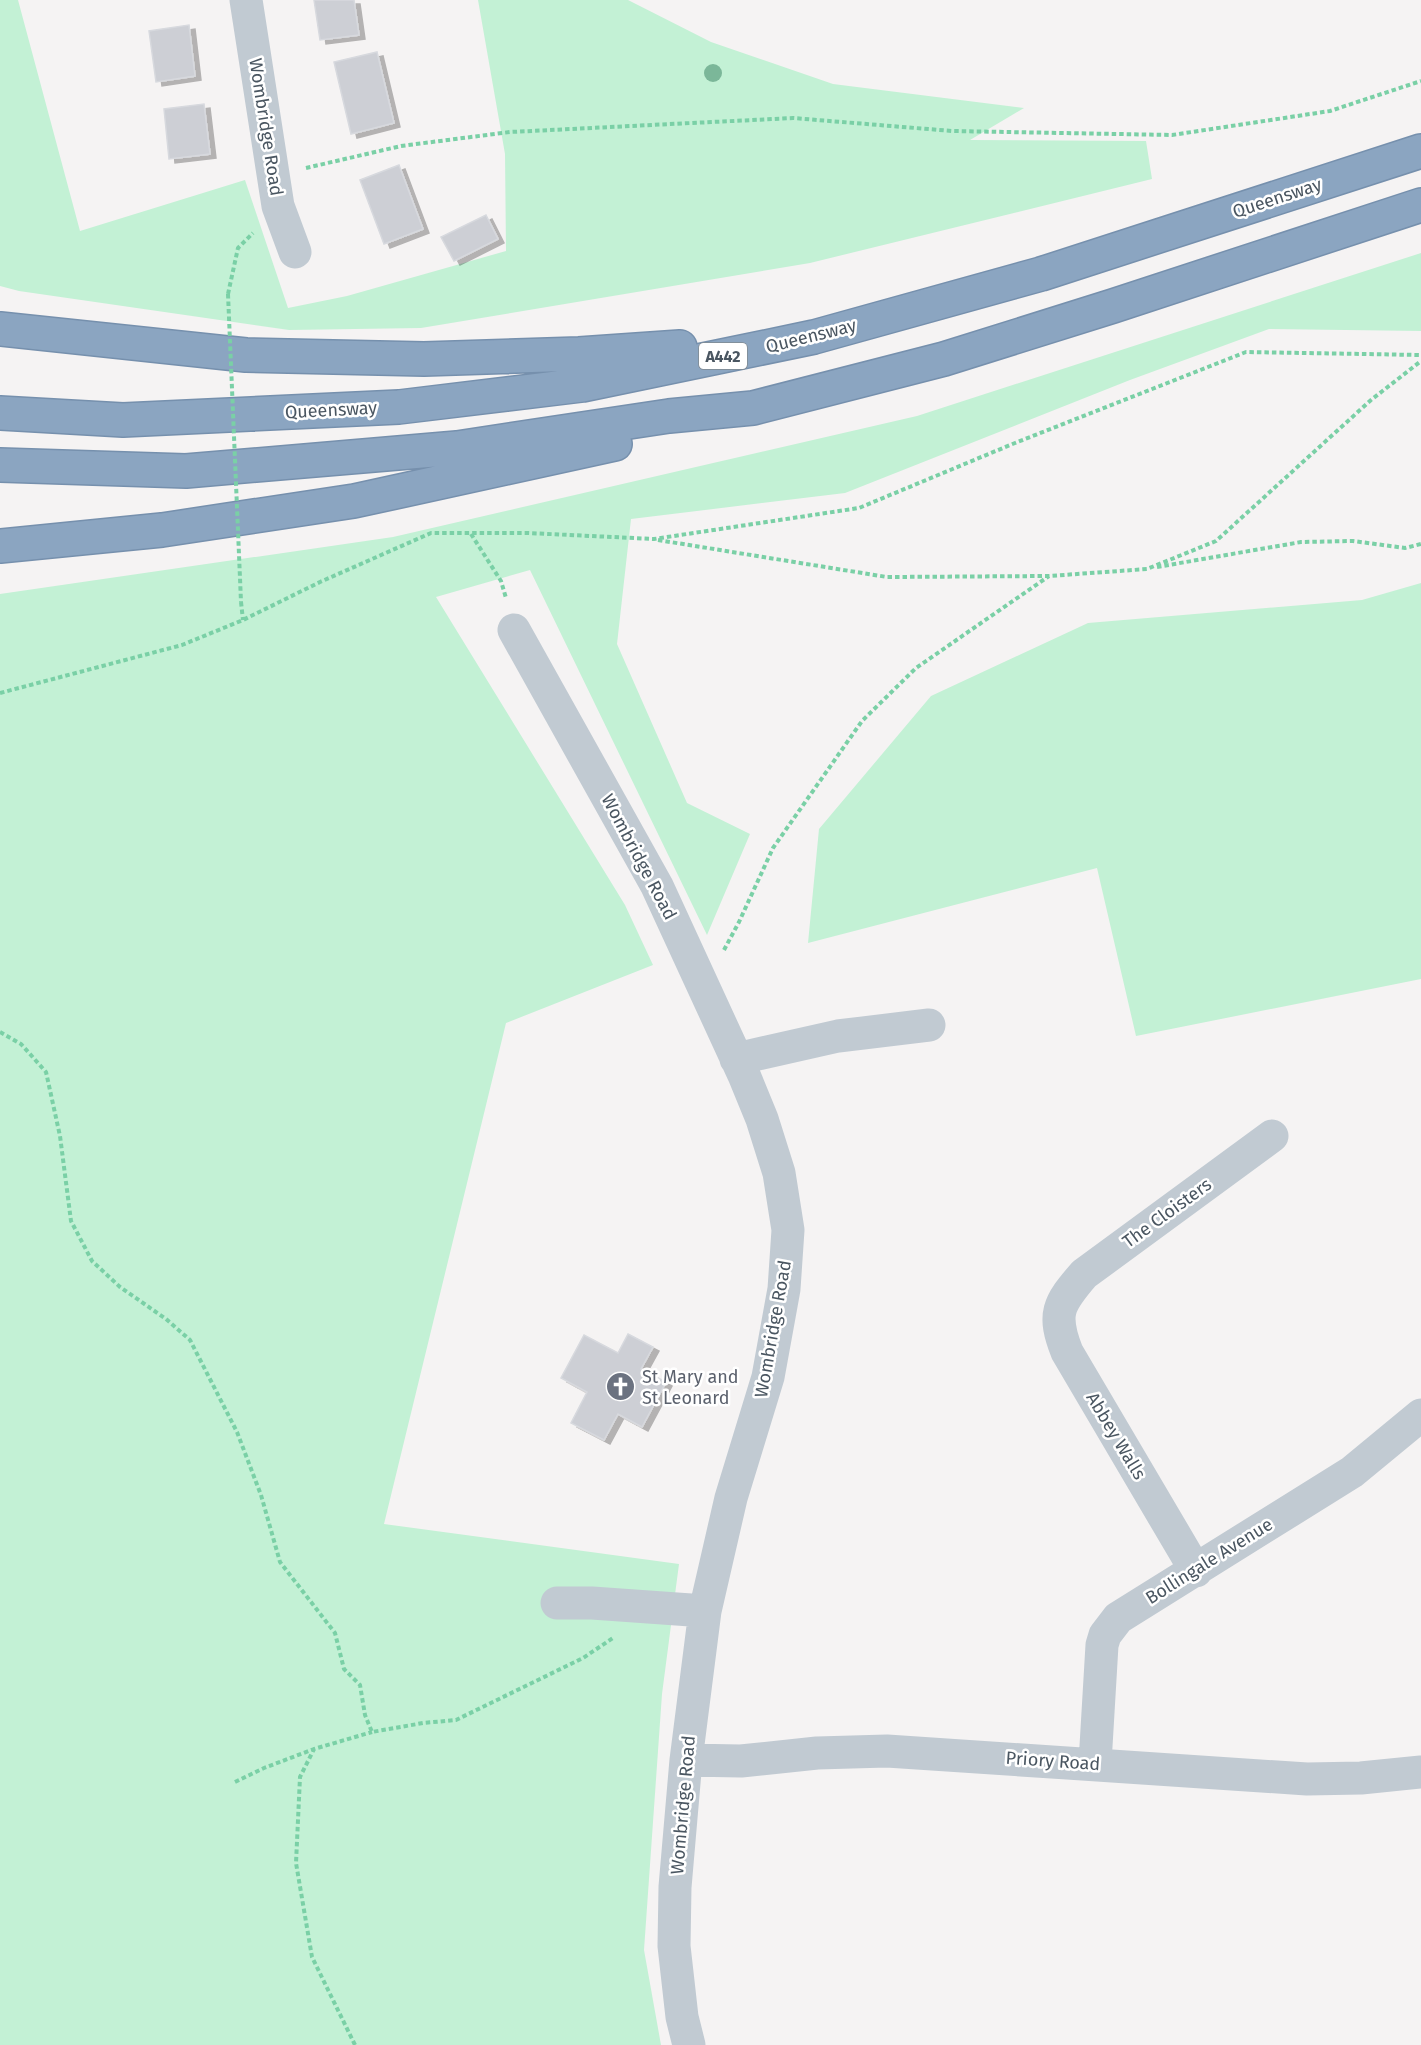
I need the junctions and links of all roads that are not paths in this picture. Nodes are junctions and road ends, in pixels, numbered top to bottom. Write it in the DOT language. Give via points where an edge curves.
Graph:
graph roads {
  1 [pos="246,0"];
  2 [pos="1421,151"];
  3 [pos="1421,205"];
  4 [pos="295,252"];
  5 [pos="0,329"];
  6 [pos="814,337"];
  7 [pos="753,408"];
  8 [pos="0,413"];
  9 [pos="0,465"];
  10 [pos="0,546"];
  11 [pos="514,630"];
  12 [pos="929,1025"];
  13 [pos="736,1059"];
  14 [pos="1272,1136"];
  15 [pos="1065,1295"];
  16 [pos="1421,1415"];
  17 [pos="1196,1571"];
  18 [pos="557,1603"];
  19 [pos="705,1611"];
  20 [pos="686,1760"];
  21 [pos="1095,1764"];
  22 [pos="1421,1772"];
  23 [pos="689,2045"];
  1 -- 4 [label="street, Wombridge Road" via="276,191"];
  2 -- 6 [label="highway, Queensway / A442" via="1041,274"];
  3 -- 7 [label="highway" via="944,359"];
  5 -- 6 [label="highway, A442" via="246,355 424,358 579,354"];
  6 -- 8 [label="highway, Queensway / A442" via="582,385 399,407 123,420"];
  7 -- 9 [label="highway" via="669,416 457,448 198,470"];
  7 -- 10 [label="highway" via="671,432 354,501 162,530"];
  11 -- 13 [label="street, Wombridge Road" via="657,886"];
  12 -- 13 [label="street" via="838,1036"];
  13 -- 19 [label="street, Wombridge Road" via="762,1119 779,1173 788,1230 784,1289 768,1377 731,1498"];
  14 -- 15 [label="street, The Cloisters" via="1084,1274"];
  15 -- 17 [label="street, Abbey Walls" via="1059,1312 1059,1333 1067,1352"];
  16 -- 17 [label="street, Bollingale Avenue" via="1352,1472"];
  17 -- 21 [label="street, Bollingale Avenue" via="1118,1618 1105,1635"];
  18 -- 19 [label="street"];
  19 -- 20 [label="street, Wombridge Road"];
  20 -- 21 [label="street, Priory Road" via="741,1761 887,1751"];
  20 -- 23 [label="street, Wombridge Road" via="674,1946"];
  21 -- 22 [label="street, Priory Road" via="1307,1779"];
}
